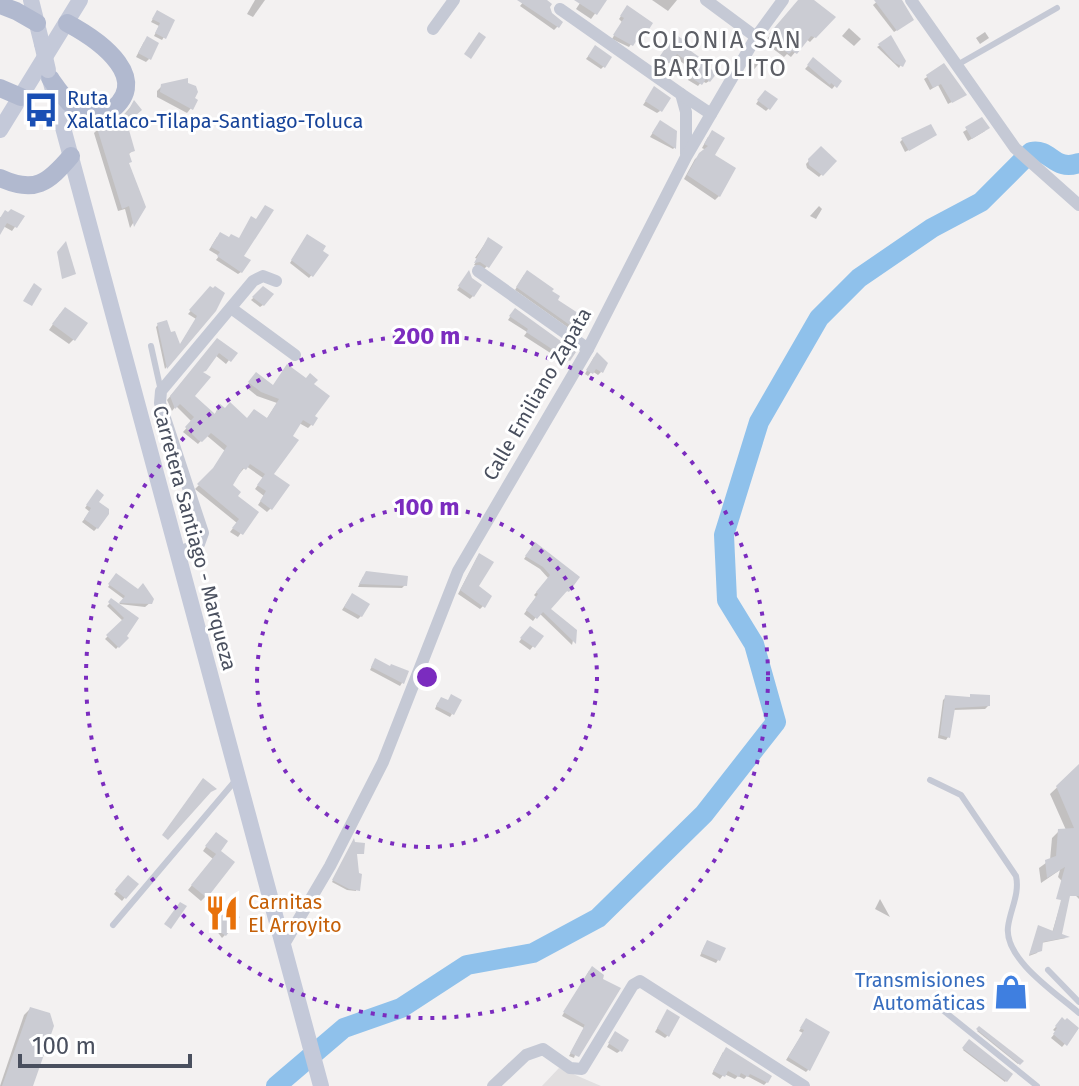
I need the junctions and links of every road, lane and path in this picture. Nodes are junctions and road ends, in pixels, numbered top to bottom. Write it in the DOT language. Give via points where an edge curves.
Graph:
graph roads {
  1 [pos="31,0"];
  2 [pos="80,0"];
  3 [pos="454,0"];
  4 [pos="706,0"];
  5 [pos="783,0"];
  6 [pos="911,0"];
  7 [pos="0,5"];
  8 [pos="1057,8"];
  9 [pos="560,9"];
  10 [pos="37,23"];
  11 [pos="67,23"];
  12 [pos="433,29"];
  13 [pos="756,37"];
  14 [pos="957,65"];
  15 [pos="49,74"];
  16 [pos="0,88"];
  17 [pos="681,94"];
  18 [pos="21,97"];
  19 [pos="711,114"];
  20 [pos="0,130"];
  21 [pos="71,156"];
  22 [pos="686,157"];
  23 [pos="0,178"];
  24 [pos="1079,205"];
  25 [pos="478,271"];
  26 [pos="276,281"];
  27 [pos="231,308"];
  28 [pos="151,346"];
  29 [pos="588,349"];
  30 [pos="295,355"];
  31 [pos="161,391"];
  32 [pos="179,552"];
  33 [pos="239,776"];
  34 [pos="930,780"];
  35 [pos="113,925"];
  36 [pos="283,946"];
  37 [pos="1048,970"];
  38 [pos="1079,1002"];
  39 [pos="934,1003"];
  40 [pos="1079,1013"];
  41 [pos="321,1086"];
  42 [pos="493,1086"];
  43 [pos="804,1086"];
  44 [pos="1037,1086"];
  1 -- 10 [label="main road, Carretera Santiago - Marqueza"];
  2 -- 11 [label="main road"];
  3 -- 12 [label="street"];
  4 -- 13 [label="street"];
  5 -- 13 [label="street, Calle Emiliano Zapata"];
  6 -- 14 [label="street"];
  7 -- 10 [label="main road"];
  8 -- 14 [label="lane"];
  9 -- 17 [label="street"];
  10 -- 15 [label="main road, Carretera Santiago - Marqueza, bridge"];
  11 -- 15 [label="main road" via="110,51 120,66 124,93 105,115 85,114 64,98"];
  11 -- 18 [label="main road"];
  13 -- 19 [label="street, Calle Emiliano Zapata"];
  14 -- 24 [label="street" via="1015,148"];
  15 -- 21 [label="main road, Carretera Santiago - Marqueza"];
  16 -- 18 [label="main road"];
  17 -- 19 [label="street"];
  17 -- 22 [label="street"];
  18 -- 20 [label="main road"];
  19 -- 22 [label="street, Calle Emiliano Zapata"];
  21 -- 23 [label="main road" via="45,182 18,185"];
  21 -- 32 [label="main road, Carretera Santiago - Marqueza"];
  22 -- 29 [label="street, Calle Emiliano Zapata"];
  25 -- 29 [label="street"];
  26 -- 27 [label="street" via="257,277"];
  27 -- 30 [label="street"];
  27 -- 31 [label="street"];
  28 -- 31 [label="lane"];
  29 -- 36 [label="street, Calle Emiliano Zapata" via="458,571 383,762"];
  31 -- 32 [label="street" via="160,403 203,533 199,544"];
  32 -- 33 [label="main road, Carretera Santiago - Marqueza"];
  33 -- 35 [label="lane"];
  33 -- 36 [label="main road, Carretera Santiago - Marqueza"];
  34 -- 40 [label="lane" via="961,795 1016,876 1009,945"];
  36 -- 41 [label="main road, Carretera Santiago - Marqueza"];
  37 -- 38 [label="lane"];
  39 -- 44 [label="lane"];
  42 -- 43 [label="street" via="526,1055 543,1049 570,1068 582,1069 640,981"];
}
